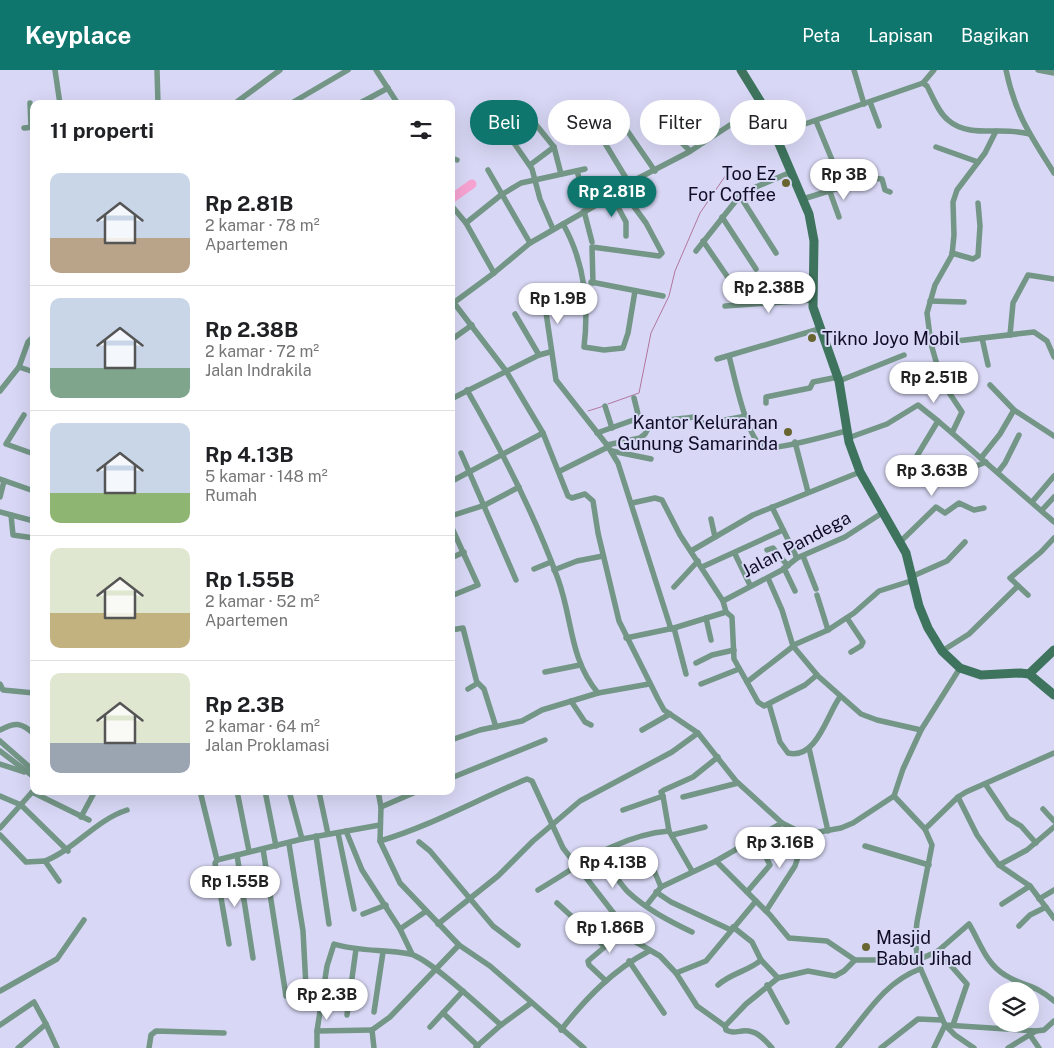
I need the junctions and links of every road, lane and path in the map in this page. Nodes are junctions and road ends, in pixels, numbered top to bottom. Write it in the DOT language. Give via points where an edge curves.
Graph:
graph roads {
  1 [pos="55,70"];
  2 [pos="157,70"];
  3 [pos="280,70"];
  4 [pos="348,70"];
  5 [pos="376,70"];
  6 [pos="741,70"];
  7 [pos="854,70"];
  8 [pos="934,70"];
  9 [pos="1006,70"];
  10 [pos="1038,70"];
  11 [pos="1054,73"];
  12 [pos="922,84"];
  13 [pos="388,88"];
  14 [pos="59,100"];
  15 [pos="158,100"];
  16 [pos="239,100"];
  17 [pos="297,100"];
  18 [pos="369,100"];
  19 [pos="396,100"];
  20 [pos="760,100"];
  21 [pos="867,103"];
  22 [pos="816,121"];
  23 [pos="806,124"];
  24 [pos="730,125"];
  25 [pos="879,126"];
  26 [pos="30,127"];
  27 [pos="24,128"];
  28 [pos="538,128"];
  29 [pos="996,131"];
  30 [pos="1029,134"];
  31 [pos="630,135"];
  32 [pos="515,145"];
  33 [pos="606,145"];
  34 [pos="684,145"];
  35 [pos="780,145"];
  36 [pos="936,147"];
  37 [pos="554,148"];
  38 [pos="690,151"];
  39 [pos="978,162"];
  40 [pos="530,164"];
  41 [pos="585,169"];
  42 [pos="488,170"];
  43 [pos="578,171"];
  44 [pos="655,172"];
  45 [pos="791,172"];
  46 [pos="836,172"];
  47 [pos="561,174"];
  48 [pos="1054,174"];
  49 [pos="535,179"];
  50 [pos="629,183"];
  51 [pos="621,189"];
  52 [pos="830,192"];
  53 [pos="890,192"];
  54 [pos="501,195"];
  55 [pos="612,196"];
  56 [pos="740,196"];
  57 [pos="803,200"];
  58 [pos="978,202"];
  59 [pos="455,208"];
  60 [pos="586,210"];
  61 [pos="722,217"];
  62 [pos="839,217"];
  63 [pos="466,223"];
  64 [pos="563,224"];
  65 [pos="554,229"];
  66 [pos="626,236"];
  67 [pos="703,241"];
  68 [pos="592,242"];
  69 [pos="530,243"];
  70 [pos="696,251"];
  71 [pos="776,253"];
  72 [pos="952,253"];
  73 [pos="756,269"];
  74 [pos="494,273"];
  75 [pos="729,279"];
  76 [pos="1054,279"];
  77 [pos="584,281"];
  78 [pos="592,283"];
  79 [pos="635,291"];
  80 [pos="663,296"];
  81 [pos="544,299"];
  82 [pos="455,300"];
  83 [pos="811,300"];
  84 [pos="930,300"];
  85 [pos="964,302"];
  86 [pos="455,305"];
  87 [pos="725,306"];
  88 [pos="514,314"];
  89 [pos="472,325"];
  90 [pos="820,329"];
  91 [pos="1010,335"];
  92 [pos="455,337"];
  93 [pos="982,338"];
  94 [pos="30,340"];
  95 [pos="931,344"];
  96 [pos="550,352"];
  97 [pos="540,355"];
  98 [pos="729,356"];
  99 [pos="904,356"];
  100 [pos="1054,357"];
  101 [pos="718,359"];
  102 [pos="988,365"];
  103 [pos="19,367"];
  104 [pos="30,371"];
  105 [pos="506,371"];
  106 [pos="839,379"];
  107 [pos="990,385"];
  108 [pos="467,390"];
  109 [pos="0,391"];
  110 [pos="455,397"];
  111 [pos="634,398"];
  112 [pos="766,403"];
  113 [pos="605,406"];
  114 [pos="1014,410"];
  115 [pos="24,415"];
  116 [pos="746,416"];
  117 [pos="938,421"];
  118 [pos="612,428"];
  119 [pos="543,433"];
  120 [pos="597,433"];
  121 [pos="952,433"];
  122 [pos="847,434"];
  123 [pos="1020,436"];
  124 [pos="1054,436"];
  125 [pos="795,442"];
  126 [pos="609,448"];
  127 [pos="30,453"];
  128 [pos="461,453"];
  129 [pos="503,453"];
  130 [pos="981,458"];
  131 [pos="651,459"];
  132 [pos="986,462"];
  133 [pos="912,464"];
  134 [pos="560,471"];
  135 [pos="470,472"];
  136 [pos="860,472"];
  137 [pos="998,472"];
  138 [pos="1054,476"];
  139 [pos="455,479"];
  140 [pos="2,480"];
  141 [pos="955,484"];
  142 [pos="519,487"];
  143 [pos="30,490"];
  144 [pos="808,492"];
  145 [pos="0,497"];
  146 [pos="1054,497"];
  147 [pos="1032,502"];
  148 [pos="632,503"];
  149 [pos="485,505"];
  150 [pos="772,508"];
  151 [pos="984,508"];
  152 [pos="1042,510"];
  153 [pos="0,512"];
  154 [pos="882,513"];
  155 [pos="11,515"];
  156 [pos="455,515"];
  157 [pos="711,519"];
  158 [pos="30,520"];
  159 [pos="1054,522"];
  160 [pos="783,530"];
  161 [pos="455,534"];
  162 [pos="30,537"];
  163 [pos="715,537"];
  164 [pos="1054,538"];
  165 [pos="900,542"];
  166 [pos="965,542"];
  167 [pos="767,550"];
  168 [pos="691,551"];
  169 [pos="464,552"];
  170 [pos="735,554"];
  171 [pos="455,556"];
  172 [pos="603,556"];
  173 [pos="800,557"];
  174 [pos="698,561"];
  175 [pos="551,562"];
  176 [pos="702,567"];
  177 [pos="786,567"];
  178 [pos="534,569"];
  179 [pos="554,570"];
  180 [pos="768,578"];
  181 [pos="914,578"];
  182 [pos="516,580"];
  183 [pos="750,585"];
  184 [pos="674,586"];
  185 [pos="1018,586"];
  186 [pos="795,590"];
  187 [pos="455,594"];
  188 [pos="1028,595"];
  189 [pos="723,601"];
  190 [pos="726,612"];
  191 [pos="706,618"];
  192 [pos="847,618"];
  193 [pos="673,628"];
  194 [pos="455,629"];
  195 [pos="828,630"];
  196 [pos="626,638"];
  197 [pos="711,640"];
  198 [pos="793,646"];
  199 [pos="734,650"];
  200 [pos="942,650"];
  201 [pos="1054,650"];
  202 [pos="851,652"];
  203 [pos="696,663"];
  204 [pos="580,666"];
  205 [pos="960,668"];
  206 [pos="739,669"];
  207 [pos="545,672"];
  208 [pos="686,674"];
  209 [pos="1029,674"];
  210 [pos="817,675"];
  211 [pos="747,682"];
  212 [pos="476,683"];
  213 [pos="0,684"];
  214 [pos="649,684"];
  215 [pos="701,684"];
  216 [pos="468,689"];
  217 [pos="1,691"];
  218 [pos="30,693"];
  219 [pos="598,693"];
  220 [pos="1054,695"];
  221 [pos="840,697"];
  222 [pos="571,701"];
  223 [pos="770,704"];
  224 [pos="670,714"];
  225 [pos="591,726"];
  226 [pos="496,727"];
  227 [pos="0,730"];
  228 [pos="30,730"];
  229 [pos="642,730"];
  230 [pos="921,730"];
  231 [pos="698,733"];
  232 [pos="455,739"];
  233 [pos="545,740"];
  234 [pos="0,741"];
  235 [pos="808,748"];
  236 [pos="0,751"];
  237 [pos="1054,752"];
  238 [pos="718,757"];
  239 [pos="0,764"];
  240 [pos="30,768"];
  241 [pos="30,771"];
  242 [pos="26,772"];
  243 [pos="30,774"];
  244 [pos="455,776"];
  245 [pos="738,783"];
  246 [pos="986,785"];
  247 [pos="30,794"];
  248 [pos="41,795"];
  249 [pos="93,795"];
  250 [pos="201,795"];
  251 [pos="238,795"];
  252 [pos="266,795"];
  253 [pos="290,795"];
  254 [pos="320,795"];
  255 [pos="379,795"];
  256 [pos="409,795"];
  257 [pos="0,796"];
  258 [pos="663,796"];
  259 [pos="894,796"];
  260 [pos="683,797"];
  261 [pos="958,797"];
  262 [pos="21,805"];
  263 [pos="381,807"];
  264 [pos="1043,808"];
  265 [pos="127,810"];
  266 [pos="623,810"];
  267 [pos="81,816"];
  268 [pos="88,820"];
  269 [pos="1054,821"];
  270 [pos="552,824"];
  271 [pos="782,824"];
  272 [pos="380,825"];
  273 [pos="705,827"];
  274 [pos="1054,827"];
  275 [pos="0,828"];
  276 [pos="925,829"];
  277 [pos="346,831"];
  278 [pos="828,831"];
  279 [pos="806,832"];
  280 [pos="338,833"];
  281 [pos="671,833"];
  282 [pos="328,834"];
  283 [pos="0,835"];
  284 [pos="316,836"];
  285 [pos="756,838"];
  286 [pos="302,839"];
  287 [pos="380,841"];
  288 [pos="419,842"];
  289 [pos="1036,843"];
  290 [pos="289,844"];
  291 [pos="276,846"];
  292 [pos="865,846"];
  293 [pos="263,849"];
  294 [pos="68,851"];
  295 [pos="250,851"];
  296 [pos="600,853"];
  297 [pos="237,854"];
  298 [pos="217,860"];
  299 [pos="45,861"];
  300 [pos="650,861"];
  301 [pos="716,861"];
  302 [pos="578,865"];
  303 [pos="929,865"];
  304 [pos="999,865"];
  305 [pos="692,871"];
  306 [pos="59,881"];
  307 [pos="1030,886"];
  308 [pos="661,887"];
  309 [pos="538,890"];
  310 [pos="1054,890"];
  311 [pos="656,892"];
  312 [pos="747,892"];
  313 [pos="468,899"];
  314 [pos="1040,899"];
  315 [pos="756,902"];
  316 [pos="557,903"];
  317 [pos="1002,904"];
  318 [pos="386,905"];
  319 [pos="646,906"];
  320 [pos="1046,907"];
  321 [pos="354,910"];
  322 [pos="766,911"];
  323 [pos="425,912"];
  324 [pos="363,914"];
  325 [pos="1053,915"];
  326 [pos="84,920"];
  327 [pos="329,924"];
  328 [pos="438,924"];
  329 [pos="1020,926"];
  330 [pos="732,928"];
  331 [pos="400,929"];
  332 [pos="626,929"];
  333 [pos="692,932"];
  334 [pos="229,944"];
  335 [pos="459,945"];
  336 [pos="518,945"];
  337 [pos="604,946"];
  338 [pos="356,949"];
  339 [pos="649,951"];
  340 [pos="938,951"];
  341 [pos="383,952"];
  342 [pos="412,954"];
  343 [pos="253,958"];
  344 [pos="761,960"];
  345 [pos="855,960"];
  346 [pos="918,960"];
  347 [pos="629,961"];
  348 [pos="434,969"];
  349 [pos="920,969"];
  350 [pos="676,973"];
  351 [pos="778,978"];
  352 [pos="606,981"];
  353 [pos="718,985"];
  354 [pos="767,985"];
  355 [pos="306,987"];
  356 [pos="0,991"];
  357 [pos="463,991"];
  358 [pos="286,996"];
  359 [pos="1054,1000"];
  360 [pos="322,1003"];
  361 [pos="530,1003"];
  362 [pos="347,1007"];
  363 [pos="374,1012"];
  364 [pos="443,1013"];
  365 [pos="664,1013"];
  366 [pos="347,1015"];
  367 [pos="1054,1021"];
  368 [pos="787,1022"];
  369 [pos="943,1022"];
  370 [pos="46,1024"];
  371 [pos="0,1025"];
  372 [pos="501,1025"];
  373 [pos="953,1025"];
  374 [pos="725,1026"];
  375 [pos="430,1027"];
  376 [pos="989,1028"];
  377 [pos="372,1030"];
  378 [pos="561,1030"];
  379 [pos="317,1031"];
  380 [pos="1039,1031"];
  381 [pos="1034,1032"];
  382 [pos="224,1033"];
  383 [pos="1030,1035"];
  384 [pos="476,1047"];
  385 [pos="18,1048"];
  386 [pos="57,1048"];
  387 [pos="149,1048"];
  388 [pos="318,1048"];
  389 [pos="374,1048"];
  390 [pos="584,1048"];
  391 [pos="772,1048"];
  392 [pos="838,1048"];
  393 [pos="882,1048"];
  394 [pos="934,1048"];
  395 [pos="974,1048"];
  396 [pos="1008,1048"];
  397 [pos="1039,1048"];
  1 -- 14 [label="street"];
  2 -- 15 [label="street"];
  3 -- 16 [label="street"];
  4 -- 17 [label="street"];
  5 -- 13 [label="street"];
  6 -- 20 [label="street"];
  7 -- 21 [label="street"];
  8 -- 12 [label="street"];
  9 -- 30 [label="street" via="1014,104"];
  10 -- 11 [label="street"];
  12 -- 21 [label="street"];
  12 -- 29 [label="street" via="927,86 949,121 972,129"];
  13 -- 18 [label="street"];
  13 -- 19 [label="street"];
  21 -- 22 [label="street"];
  21 -- 25 [label="street"];
  22 -- 23 [label="street"];
  22 -- 46 [label="street"];
  24 -- 38 [label="street"];
  26 -- 27 [label="street"];
  28 -- 37 [label="street"];
  29 -- 30 [label="street"];
  29 -- 39 [label="street"];
  30 -- 48 [label="street"];
  31 -- 44 [label="street"];
  32 -- 40 [label="street"];
  33 -- 50 [label="street"];
  34 -- 38 [label="street"];
  35 -- 45 [label="street"];
  36 -- 39 [label="street"];
  37 -- 40 [label="street"];
  37 -- 47 [label="street"];
  38 -- 44 [label="street"];
  39 -- 72 [label="street" via="957,190 953,202"];
  40 -- 49 [label="street"];
  41 -- 43 [label="street"];
  42 -- 54 [label="street"];
  43 -- 47 [label="street"];
  43 -- 60 [label="street"];
  44 -- 50 [label="street"];
  45 -- 56 [label="street" via="748,189"];
  45 -- 57 [label="street"];
  47 -- 49 [label="street"];
  49 -- 54 [label="street"];
  49 -- 65 [label="street"];
  50 -- 51 [label="street"];
  51 -- 55 [label="street"];
  51 -- 78 [label="street" via="646,223 662,253 659,256 592,247"];
  52 -- 53 [label="street" via="875,178 882,179 885,190"];
  52 -- 57 [label="street"];
  52 -- 62 [label="street"];
  54 -- 63 [label="street"];
  54 -- 69 [label="street"];
  55 -- 60 [label="street"];
  55 -- 66 [label="street" via="626,222"];
  56 -- 61 [label="street"];
  56 -- 71 [label="street"];
  57 -- 83 [label="street" via="814,241"];
  58 -- 72 [label="street" via="978,256 973,259"];
  59 -- 63 [label="street"];
  60 -- 64 [label="street"];
  60 -- 68 [label="street"];
  61 -- 67 [label="street"];
  61 -- 73 [label="street"];
  63 -- 74 [label="street"];
  64 -- 65 [label="street"];
  64 -- 77 [label="street"];
  65 -- 69 [label="street"];
  67 -- 70 [label="street"];
  67 -- 75 [label="street"];
  69 -- 74 [label="street"];
  72 -- 84 [label="street" via="934,285"];
  74 -- 82 [label="street"];
  76 -- 91 [label="street" via="1028,276 1014,303"];
  77 -- 78 [label="street"];
  77 -- 79 [label="street" via="584,347 623,348"];
  78 -- 79 [label="street"];
  79 -- 80 [label="street"];
  81 -- 96 [label="street"];
  83 -- 87 [label="street"];
  83 -- 90 [label="street"];
  84 -- 85 [label="street"];
  84 -- 95 [label="street" via="927,319"];
  86 -- 89 [label="street"];
  88 -- 97 [label="street"];
  89 -- 92 [label="street"];
  89 -- 105 [label="street"];
  90 -- 98 [label="street"];
  90 -- 106 [label="street"];
  91 -- 93 [label="street"];
  91 -- 100 [label="street" via="1038,333 1047,341"];
  93 -- 95 [label="street"];
  93 -- 102 [label="street"];
  94 -- 103 [label="street"];
  95 -- 121 [label="street" via="944,388 962,412"];
  96 -- 97 [label="street"];
  96 -- 120 [label="street" via="556,380"];
  97 -- 105 [label="street"];
  98 -- 101 [label="street"];
  98 -- 116 [label="street"];
  99 -- 106 [label="street"];
  103 -- 104 [label="street"];
  103 -- 109 [label="street"];
  105 -- 108 [label="street"];
  105 -- 119 [label="street"];
  106 -- 112 [label="street" via="813,382 810,388 766,397"];
  106 -- 122 [label="street"];
  107 -- 114 [label="street"];
  108 -- 110 [label="street"];
  108 -- 129 [label="street"];
  111 -- 118 [label="street" via="639,418"];
  113 -- 118 [label="street"];
  114 -- 124 [label="street"];
  114 -- 130 [label="street"];
  115 -- 127 [label="street" via="6,444"];
  116 -- 125 [label="street" via="748,428 762,447"];
  116 -- 126 [label="street" via="704,424 693,417 681,420 675,417 649,426 640,438"];
  117 -- 121 [label="street"];
  117 -- 122 [label="street" via="918,405 887,424"];
  117 -- 133 [label="street"];
  118 -- 120 [label="street"];
  119 -- 129 [label="street"];
  119 -- 134 [label="street"];
  120 -- 126 [label="street"];
  121 -- 130 [label="street"];
  122 -- 125 [label="street"];
  122 -- 136 [label="street"];
  123 -- 137 [label="street"];
  125 -- 144 [label="street"];
  126 -- 131 [label="street"];
  126 -- 134 [label="street"];
  126 -- 148 [label="street"];
  128 -- 135 [label="street"];
  129 -- 135 [label="street"];
  129 -- 142 [label="street"];
  130 -- 132 [label="street"];
  132 -- 137 [label="street"];
  132 -- 141 [label="street" via="971,468"];
  134 -- 172 [label="street" via="568,496 585,494 593,501"];
  135 -- 139 [label="street"];
  135 -- 149 [label="street"];
  136 -- 144 [label="street"];
  136 -- 154 [label="street"];
  137 -- 147 [label="street"];
  138 -- 147 [label="street"];
  140 -- 143 [label="street"];
  140 -- 145 [label="street"];
  142 -- 149 [label="street"];
  142 -- 175 [label="street"];
  144 -- 150 [label="street"];
  146 -- 152 [label="street"];
  147 -- 152 [label="street"];
  148 -- 168 [label="street" via="655,498 662,500"];
  148 -- 193 [label="street"];
  149 -- 156 [label="street"];
  149 -- 182 [label="street"];
  150 -- 160 [label="street"];
  150 -- 163 [label="street"];
  151 -- 165 [label="street" via="974,510 959,503 945,513 936,507"];
  152 -- 159 [label="street"];
  153 -- 155 [label="street"];
  154 -- 165 [label="street"];
  154 -- 173 [label="street, Jalan Pandega" via="845,537"];
  155 -- 158 [label="street"];
  155 -- 162 [label="street" via="13,535"];
  157 -- 163 [label="street"];
  160 -- 170 [label="street"];
  160 -- 173 [label="street"];
  161 -- 169 [label="street"];
  163 -- 168 [label="street"];
  164 -- 185 [label="street" via="1010,578"];
  165 -- 181 [label="street"];
  166 -- 181 [label="street" via="947,561"];
  167 -- 177 [label="street" via="773,548"];
  168 -- 174 [label="street"];
  169 -- 171 [label="street"];
  169 -- 187 [label="street" via="478,585"];
  170 -- 176 [label="street"];
  170 -- 183 [label="street"];
  172 -- 179 [label="street"];
  172 -- 196 [label="street"];
  173 -- 177 [label="street, Jalan Pandega"];
  173 -- 195 [label="street" via="817,592"];
  174 -- 176 [label="street"];
  174 -- 184 [label="street"];
  175 -- 178 [label="street"];
  175 -- 179 [label="street"];
  176 -- 189 [label="street"];
  177 -- 180 [label="street, Jalan Pandega"];
  177 -- 186 [label="street"];
  179 -- 204 [label="street"];
  180 -- 183 [label="street, Jalan Pandega"];
  180 -- 198 [label="street"];
  181 -- 192 [label="street" via="879,591"];
  181 -- 200 [label="street" via="923,616"];
  183 -- 189 [label="street, Jalan Pandega"];
  185 -- 188 [label="street"];
  185 -- 200 [label="street" via="969,634"];
  189 -- 190 [label="street"];
  190 -- 191 [label="street"];
  190 -- 199 [label="street" via="732,617"];
  191 -- 193 [label="street"];
  191 -- 197 [label="street"];
  192 -- 195 [label="street"];
  192 -- 202 [label="street" via="863,642"];
  193 -- 196 [label="street"];
  193 -- 208 [label="street"];
  194 -- 212 [label="street" via="463,628"];
  195 -- 198 [label="street"];
  196 -- 214 [label="street"];
  198 -- 210 [label="street"];
  198 -- 211 [label="street"];
  199 -- 203 [label="street"];
  199 -- 206 [label="street"];
  200 -- 205 [label="street"];
  201 -- 209 [label="street"];
  204 -- 207 [label="street"];
  204 -- 219 [label="street"];
  205 -- 209 [label="street" via="981,675"];
  205 -- 230 [label="street"];
  206 -- 211 [label="street"];
  206 -- 215 [label="street"];
  209 -- 220 [label="street"];
  210 -- 221 [label="street"];
  210 -- 223 [label="street" via="806,685"];
  211 -- 223 [label="street" via="760,705"];
  212 -- 216 [label="street"];
  212 -- 226 [label="street" via="484,689"];
  213 -- 217 [label="street"];
  214 -- 219 [label="street"];
  214 -- 224 [label="street" via="664,710"];
  217 -- 218 [label="street"];
  219 -- 222 [label="street"];
  221 -- 230 [label="street" via="870,718"];
  221 -- 235 [label="street" via="822,732"];
  222 -- 225 [label="street"];
  222 -- 226 [label="street"];
  223 -- 235 [label="street" via="784,750 793,755"];
  224 -- 229 [label="street"];
  224 -- 231 [label="street"];
  226 -- 232 [label="street"];
  227 -- 228 [label="street" via="17,723"];
  230 -- 259 [label="street"];
  231 -- 238 [label="street"];
  231 -- 270 [label="street" via="672,752 580,801"];
  233 -- 244 [label="street"];
  234 -- 240 [label="street"];
  235 -- 278 [label="street"];
  236 -- 242 [label="street"];
  237 -- 246 [label="street"];
  238 -- 245 [label="street"];
  238 -- 258 [label="street" via="693,777 661,792"];
  239 -- 242 [label="street"];
  241 -- 242 [label="street"];
  242 -- 243 [label="street"];
  245 -- 260 [label="street"];
  245 -- 271 [label="street"];
  246 -- 261 [label="street"];
  246 -- 289 [label="street" via="1008,818"];
  247 -- 262 [label="street"];
  248 -- 267 [label="street"];
  249 -- 267 [label="street"];
  250 -- 298 [label="street"];
  251 -- 295 [label="street"];
  252 -- 291 [label="street"];
  253 -- 286 [label="street"];
  254 -- 282 [label="street"];
  255 -- 263 [label="street"];
  256 -- 263 [label="street"];
  257 -- 262 [label="street"];
  258 -- 266 [label="street"];
  258 -- 281 [label="street"];
  259 -- 276 [label="street"];
  259 -- 278 [label="street" via="853,823"];
  261 -- 276 [label="street"];
  261 -- 304 [label="street" via="977,835"];
  262 -- 275 [label="street"];
  262 -- 294 [label="street"];
  263 -- 272 [label="street"];
  264 -- 269 [label="street"];
  265 -- 294 [label="street" via="102,823"];
  267 -- 268 [label="street"];
  270 -- 287 [label="street" via="532,781 527,779"];
  270 -- 302 [label="street" via="563,848"];
  270 -- 313 [label="street" via="498,876"];
  271 -- 279 [label="street"];
  271 -- 285 [label="street"];
  272 -- 277 [label="street"];
  272 -- 287 [label="street"];
  273 -- 281 [label="street"];
  274 -- 289 [label="street"];
  276 -- 303 [label="street" via="932,845"];
  277 -- 280 [label="street"];
  277 -- 318 [label="street" via="362,870"];
  278 -- 279 [label="street"];
  279 -- 322 [label="street" via="795,866"];
  280 -- 282 [label="street"];
  280 -- 321 [label="street"];
  281 -- 296 [label="street" via="636,837"];
  281 -- 305 [label="street"];
  282 -- 284 [label="street"];
  283 -- 299 [label="street" via="26,862"];
  284 -- 286 [label="street"];
  284 -- 327 [label="street"];
  285 -- 301 [label="street"];
  285 -- 312 [label="street" via="770,865"];
  286 -- 290 [label="street"];
  287 -- 323 [label="street" via="400,883"];
  288 -- 313 [label="street"];
  289 -- 304 [label="street"];
  290 -- 291 [label="street"];
  290 -- 355 [label="street" via="303,931"];
  291 -- 293 [label="street"];
  292 -- 303 [label="street"];
  293 -- 295 [label="street"];
  293 -- 358 [label="street"];
  294 -- 299 [label="street"];
  295 -- 297 [label="street"];
  296 -- 302 [label="street"];
  296 -- 319 [label="street" via="626,890"];
  297 -- 298 [label="street"];
  297 -- 343 [label="street"];
  298 -- 334 [label="street"];
  299 -- 306 [label="street"];
  300 -- 308 [label="street"];
  301 -- 305 [label="street"];
  301 -- 312 [label="street"];
  302 -- 309 [label="street"];
  302 -- 332 [label="street"];
  303 -- 346 [label="street" via="917,922"];
  304 -- 307 [label="street"];
  305 -- 308 [label="street"];
  307 -- 314 [label="street"];
  307 -- 317 [label="street"];
  308 -- 311 [label="street"];
  310 -- 314 [label="street"];
  311 -- 319 [label="street"];
  311 -- 330 [label="street" via="671,902"];
  312 -- 315 [label="street"];
  313 -- 328 [label="street"];
  313 -- 336 [label="street" via="493,926"];
  314 -- 320 [label="street"];
  315 -- 322 [label="street"];
  315 -- 330 [label="street"];
  316 -- 337 [label="street"];
  318 -- 324 [label="street"];
  318 -- 331 [label="street"];
  319 -- 333 [label="street"];
  320 -- 325 [label="street"];
  320 -- 329 [label="street" via="1030,915"];
  322 -- 345 [label="street" via="789,938 826,941"];
  323 -- 328 [label="street"];
  323 -- 331 [label="street"];
  326 -- 356 [label="street" via="57,959"];
  328 -- 335 [label="street"];
  330 -- 344 [label="street" via="752,942"];
  330 -- 350 [label="street" via="706,961"];
  331 -- 342 [label="street"];
  332 -- 337 [label="street"];
  332 -- 339 [label="street" via="638,945"];
  335 -- 348 [label="street"];
  335 -- 361 [label="street" via="490,966"];
  337 -- 352 [label="street" via="588,962"];
  338 -- 341 [label="street"];
  338 -- 360 [label="street" via="334,944"];
  338 -- 362 [label="street"];
  339 -- 347 [label="street"];
  339 -- 350 [label="street" via="660,956"];
  340 -- 346 [label="street"];
  340 -- 359 [label="street" via="969,924 985,957 996,969 1013,980 1039,988"];
  340 -- 373 [label="street" via="968,984"];
  341 -- 342 [label="street"];
  341 -- 363 [label="street"];
  342 -- 348 [label="street"];
  344 -- 351 [label="street"];
  344 -- 353 [label="street"];
  345 -- 346 [label="street"];
  345 -- 351 [label="street" via="835,976 808,971"];
  346 -- 349 [label="street"];
  347 -- 352 [label="street"];
  347 -- 365 [label="street"];
  348 -- 357 [label="street"];
  348 -- 377 [label="street" via="390,1017"];
  349 -- 369 [label="street"];
  349 -- 392 [label="street" via="908,973 882,994"];
  350 -- 374 [label="street" via="697,1006"];
  351 -- 354 [label="street"];
  352 -- 378 [label="street"];
  354 -- 368 [label="street"];
  354 -- 374 [label="street"];
  357 -- 364 [label="street"];
  357 -- 372 [label="street"];
  360 -- 362 [label="street"];
  360 -- 379 [label="street"];
  361 -- 372 [label="street"];
  361 -- 378 [label="street"];
  362 -- 366 [label="street"];
  364 -- 375 [label="street"];
  364 -- 384 [label="street"];
  367 -- 380 [label="street"];
  369 -- 373 [label="street"];
  369 -- 393 [label="street" via="918,1019"];
  369 -- 394 [label="street"];
  369 -- 395 [label="street" via="954,1036"];
  370 -- 371 [label="street" via="32,1002"];
  370 -- 385 [label="street"];
  370 -- 386 [label="street"];
  372 -- 384 [label="street"];
  373 -- 376 [label="street"];
  374 -- 391 [label="street" via="730,1032 757,1033"];
  377 -- 379 [label="street"];
  377 -- 389 [label="street"];
  378 -- 390 [label="street"];
  379 -- 388 [label="street"];
  381 -- 383 [label="street"];
  382 -- 387 [label="street" via="156,1031 151,1035"];
  383 -- 396 [label="street"];
  383 -- 397 [label="street"];
}
